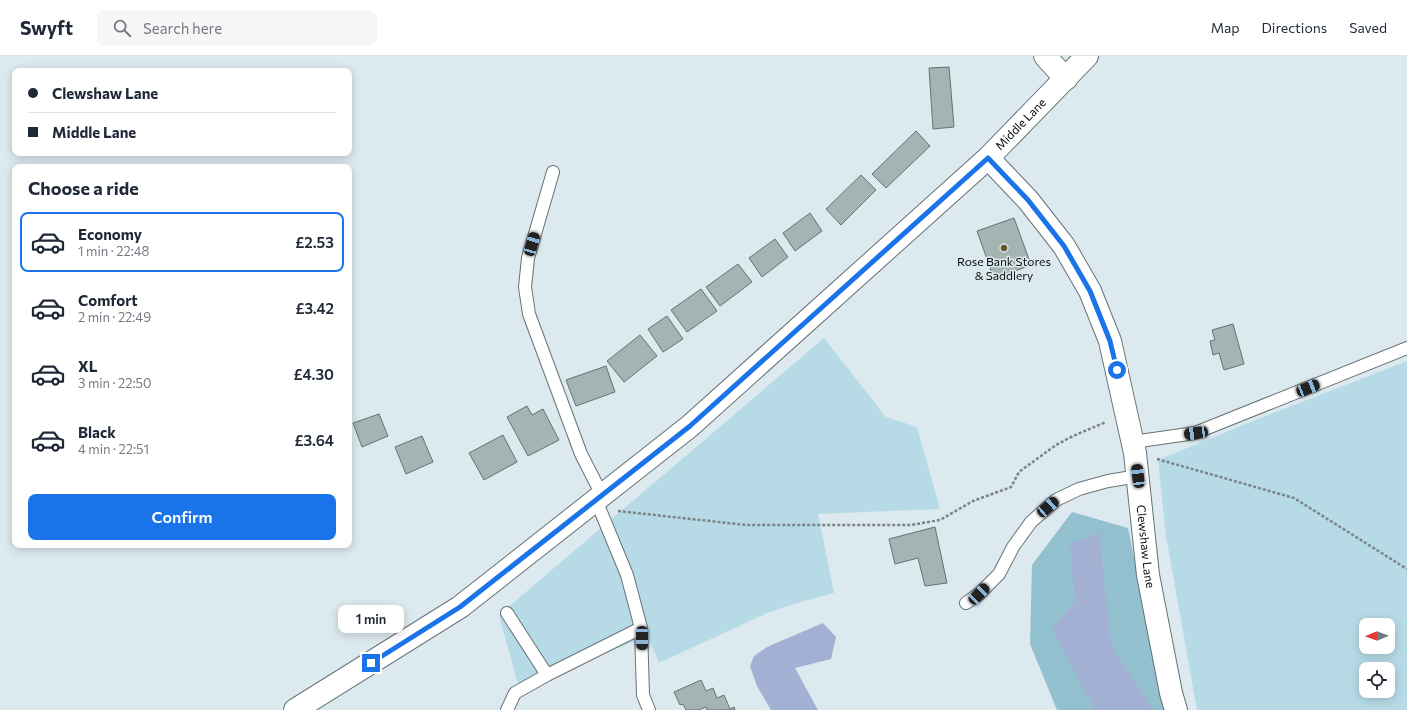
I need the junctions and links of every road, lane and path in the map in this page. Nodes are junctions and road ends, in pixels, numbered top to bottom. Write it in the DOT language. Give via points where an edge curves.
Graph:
graph roads {
  1 [pos="1045,56"];
  2 [pos="1087,56"];
  3 [pos="1066,79"];
  4 [pos="988,158"];
  5 [pos="553,172"];
  6 [pos="1407,348"];
  7 [pos="1126,414"];
  8 [pos="1134,448"];
  9 [pos="1138,476"];
  10 [pos="599,498"];
  11 [pos="1407,569"];
  12 [pos="966,603"];
  13 [pos="507,613"];
  14 [pos="641,628"];
  15 [pos="547,675"];
  16 [pos="295,710"];
  17 [pos="507,710"];
  18 [pos="649,710"];
  19 [pos="1176,710"];
  1 -- 3 [label="street"];
  2 -- 3 [label="street, Middle Lane"];
  3 -- 4 [label="street, Middle Lane"];
  4 -- 7 [label="street, Clewshaw Lane" via="1028,200 1064,246 1090,291 1110,341"];
  4 -- 10 [label="street, Middle Lane" via="690,426"];
  5 -- 10 [label="lane" via="528,258 525,286 529,314 580,454"];
  6 -- 8 [label="lane" via="1196,433"];
  7 -- 8 [label="street, Clewshaw Lane"];
  7 -- 10 [label="path" via="1056,445 1019,472 1011,486 973,501 940,520 911,525 739,525 611,510"];
  8 -- 9 [label="street, Clewshaw Lane"];
  8 -- 11 [label="path" via="1294,498"];
  9 -- 12 [label="lane" via="1079,489 1056,500 1031,522 1013,547 999,574"];
  9 -- 19 [label="street, Clewshaw Lane" via="1148,575"];
  10 -- 14 [label="lane" via="628,575"];
  10 -- 16 [label="street, Middle Lane" via="460,607"];
  13 -- 15 [label="lane"];
  14 -- 15 [label="lane"];
  14 -- 18 [label="lane" via="643,695"];
  15 -- 17 [label="lane" via="515,693"];
}
